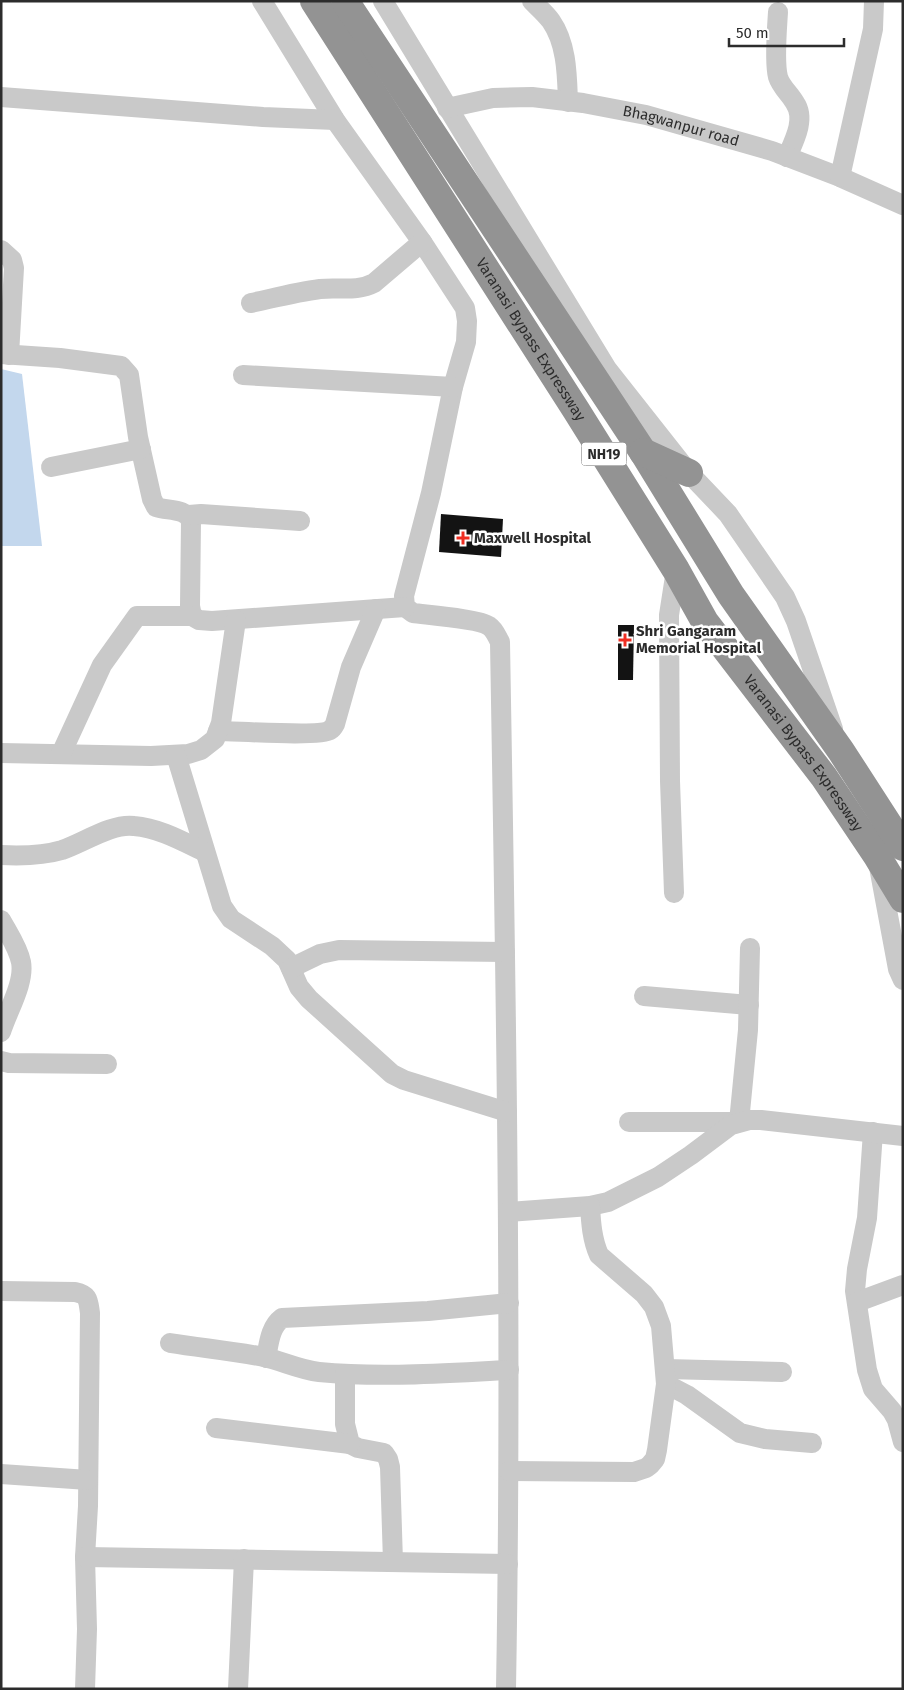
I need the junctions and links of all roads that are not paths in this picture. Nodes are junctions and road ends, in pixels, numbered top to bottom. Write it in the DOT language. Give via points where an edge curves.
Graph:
graph roads {
  1 [pos="262,1"];
  2 [pos="314,1"];
  3 [pos="345,1"];
  4 [pos="383,1"];
  5 [pos="532,1"];
  6 [pos="874,1"];
  7 [pos="778,12"];
  8 [pos="1,97"];
  9 [pos="568,102"];
  10 [pos="447,108"];
  11 [pos="335,120"];
  12 [pos="787,157"];
  13 [pos="840,177"];
  14 [pos="903,205"];
  15 [pos="422,242"];
  16 [pos="1,250"];
  17 [pos="251,303"];
  18 [pos="5,355"];
  19 [pos="243,375"];
  20 [pos="453,387"];
  21 [pos="141,449"];
  22 [pos="643,452"];
  23 [pos="51,467"];
  24 [pos="689,473"];
  25 [pos="189,515"];
  26 [pos="300,521"];
  27 [pos="676,570"];
  28 [pos="405,607"];
  29 [pos="376,609"];
  30 [pos="192,616"];
  31 [pos="236,620"];
  32 [pos="218,730"];
  33 [pos="841,751"];
  34 [pos="1,753"];
  35 [pos="61,754"];
  36 [pos="176,755"];
  37 [pos="903,847"];
  38 [pos="205,852"];
  39 [pos="1,855"];
  40 [pos="877,856"];
  41 [pos="674,893"];
  42 [pos="903,899"];
  43 [pos="1,920"];
  44 [pos="750,948"];
  45 [pos="505,952"];
  46 [pos="291,968"];
  47 [pos="903,980"];
  48 [pos="644,996"];
  49 [pos="749,1005"];
  50 [pos="1,1032"];
  51 [pos="1,1061"];
  52 [pos="107,1064"];
  53 [pos="507,1112"];
  54 [pos="629,1122"];
  55 [pos="739,1122"];
  56 [pos="873,1132"];
  57 [pos="903,1136"];
  58 [pos="590,1206"];
  59 [pos="508,1212"];
  60 [pos="903,1284"];
  61 [pos="1,1291"];
  62 [pos="856,1302"];
  63 [pos="509,1303"];
  64 [pos="170,1343"];
  65 [pos="266,1358"];
  66 [pos="509,1370"];
  67 [pos="782,1372"];
  68 [pos="345,1374"];
  69 [pos="666,1377"];
  70 [pos="216,1428"];
  71 [pos="903,1442"];
  72 [pos="812,1443"];
  73 [pos="350,1444"];
  74 [pos="509,1471"];
  75 [pos="1,1474"];
  76 [pos="88,1480"];
  77 [pos="85,1557"];
  78 [pos="244,1560"];
  79 [pos="393,1562"];
  80 [pos="508,1564"];
  81 [pos="86,1689"];
  82 [pos="238,1689"];
  83 [pos="506,1689"];
  1 -- 11 [label="street"];
  2 -- 27 [label="highway, Varanasi Bypass Expressway / NH19"];
  3 -- 22 [label="highway, Varanasi Bypass Expressway / NH19"];
  4 -- 10 [label="street"];
  5 -- 9 [label="street" via="550,19 558,36 566,68"];
  6 -- 13 [label="street" via="873,29"];
  7 -- 12 [label="street" via="778,76 796,104 800,118"];
  8 -- 11 [label="street"];
  9 -- 10 [label="street, Bhagwanpur road" via="532,97 493,98"];
  9 -- 12 [label="street, Bhagwanpur road" via="646,114"];
  10 -- 24 [label="street" via="607,369"];
  11 -- 15 [label="street"];
  12 -- 13 [label="street, Bhagwanpur road"];
  13 -- 14 [label="street, Bhagwanpur road"];
  15 -- 17 [label="street" via="368,287 322,289"];
  15 -- 20 [label="street" via="465,308 466,342"];
  16 -- 18 [label="street" via="12,260 14,268"];
  18 -- 21 [label="street" via="121,366 131,380"];
  19 -- 20 [label="street"];
  20 -- 28 [label="street" via="431,492 404,596"];
  21 -- 23 [label="street"];
  21 -- 25 [label="street" via="156,507"];
  22 -- 24 [label="highway"];
  22 -- 33 [label="highway, Varanasi Bypass Expressway / NH19" via="730,595"];
  24 -- 33 [label="street" via="728,514 785,597"];
  25 -- 26 [label="street"];
  25 -- 30 [label="street"];
  27 -- 40 [label="highway, Varanasi Bypass Expressway / NH19" via="705,622 824,776"];
  27 -- 41 [label="street" via="669,615"];
  28 -- 29 [label="street"];
  28 -- 45 [label="street" via="413,613 488,625 500,642"];
  29 -- 31 [label="street"];
  29 -- 32 [label="street" via="351,668 335,724 330,730 302,734"];
  30 -- 31 [label="street" via="198,620"];
  30 -- 35 [label="street" via="137,616 102,665"];
  31 -- 32 [label="street" via="222,722"];
  32 -- 36 [label="street" via="215,739 201,750"];
  33 -- 37 [label="highway, Varanasi Bypass Expressway / NH19"];
  34 -- 35 [label="street"];
  35 -- 36 [label="street"];
  36 -- 38 [label="street"];
  38 -- 39 [label="street" via="159,831 132,825 104,832 60,850 27,856"];
  38 -- 46 [label="street" via="222,906 231,919 272,946"];
  40 -- 42 [label="highway, Varanasi Bypass Expressway / NH19"];
  40 -- 47 [label="street" via="898,969"];
  43 -- 50 [label="street" via="17,949 22,969"];
  44 -- 49 [label="street"];
  45 -- 46 [label="street" via="338,950 320,954"];
  45 -- 53 [label="street"];
  46 -- 53 [label="street" via="299,987 309,999 392,1074"];
  48 -- 49 [label="street"];
  49 -- 55 [label="street"];
  51 -- 52 [label="street"];
  53 -- 59 [label="street"];
  54 -- 55 [label="street"];
  55 -- 56 [label="street" via="761,1120"];
  55 -- 58 [label="street" via="658,1177 608,1202"];
  56 -- 57 [label="street"];
  56 -- 62 [label="street" via="867,1218 857,1269"];
  58 -- 59 [label="street"];
  58 -- 69 [label="street" via="592,1232 599,1254 654,1307 661,1326"];
  59 -- 63 [label="street"];
  60 -- 62 [label="street"];
  61 -- 76 [label="street" via="75,1292 88,1300"];
  62 -- 71 [label="street" via="873,1389 897,1420"];
  63 -- 65 [label="street" via="428,1311 282,1318 272,1330"];
  63 -- 66 [label="street"];
  64 -- 65 [label="street"];
  65 -- 68 [label="street" via="296,1367"];
  66 -- 68 [label="street"];
  66 -- 74 [label="street"];
  67 -- 69 [label="street"];
  68 -- 73 [label="street" via="345,1424"];
  69 -- 72 [label="street" via="740,1433 765,1439"];
  69 -- 74 [label="street" via="657,1450 655,1459 646,1468 634,1472"];
  70 -- 73 [label="street"];
  73 -- 79 [label="street" via="384,1453 388,1459"];
  74 -- 80 [label="street"];
  75 -- 76 [label="street"];
  76 -- 77 [label="street"];
  77 -- 78 [label="street"];
  77 -- 81 [label="street"];
  78 -- 79 [label="street"];
  78 -- 82 [label="street"];
  79 -- 80 [label="street"];
  80 -- 83 [label="street"];
}
